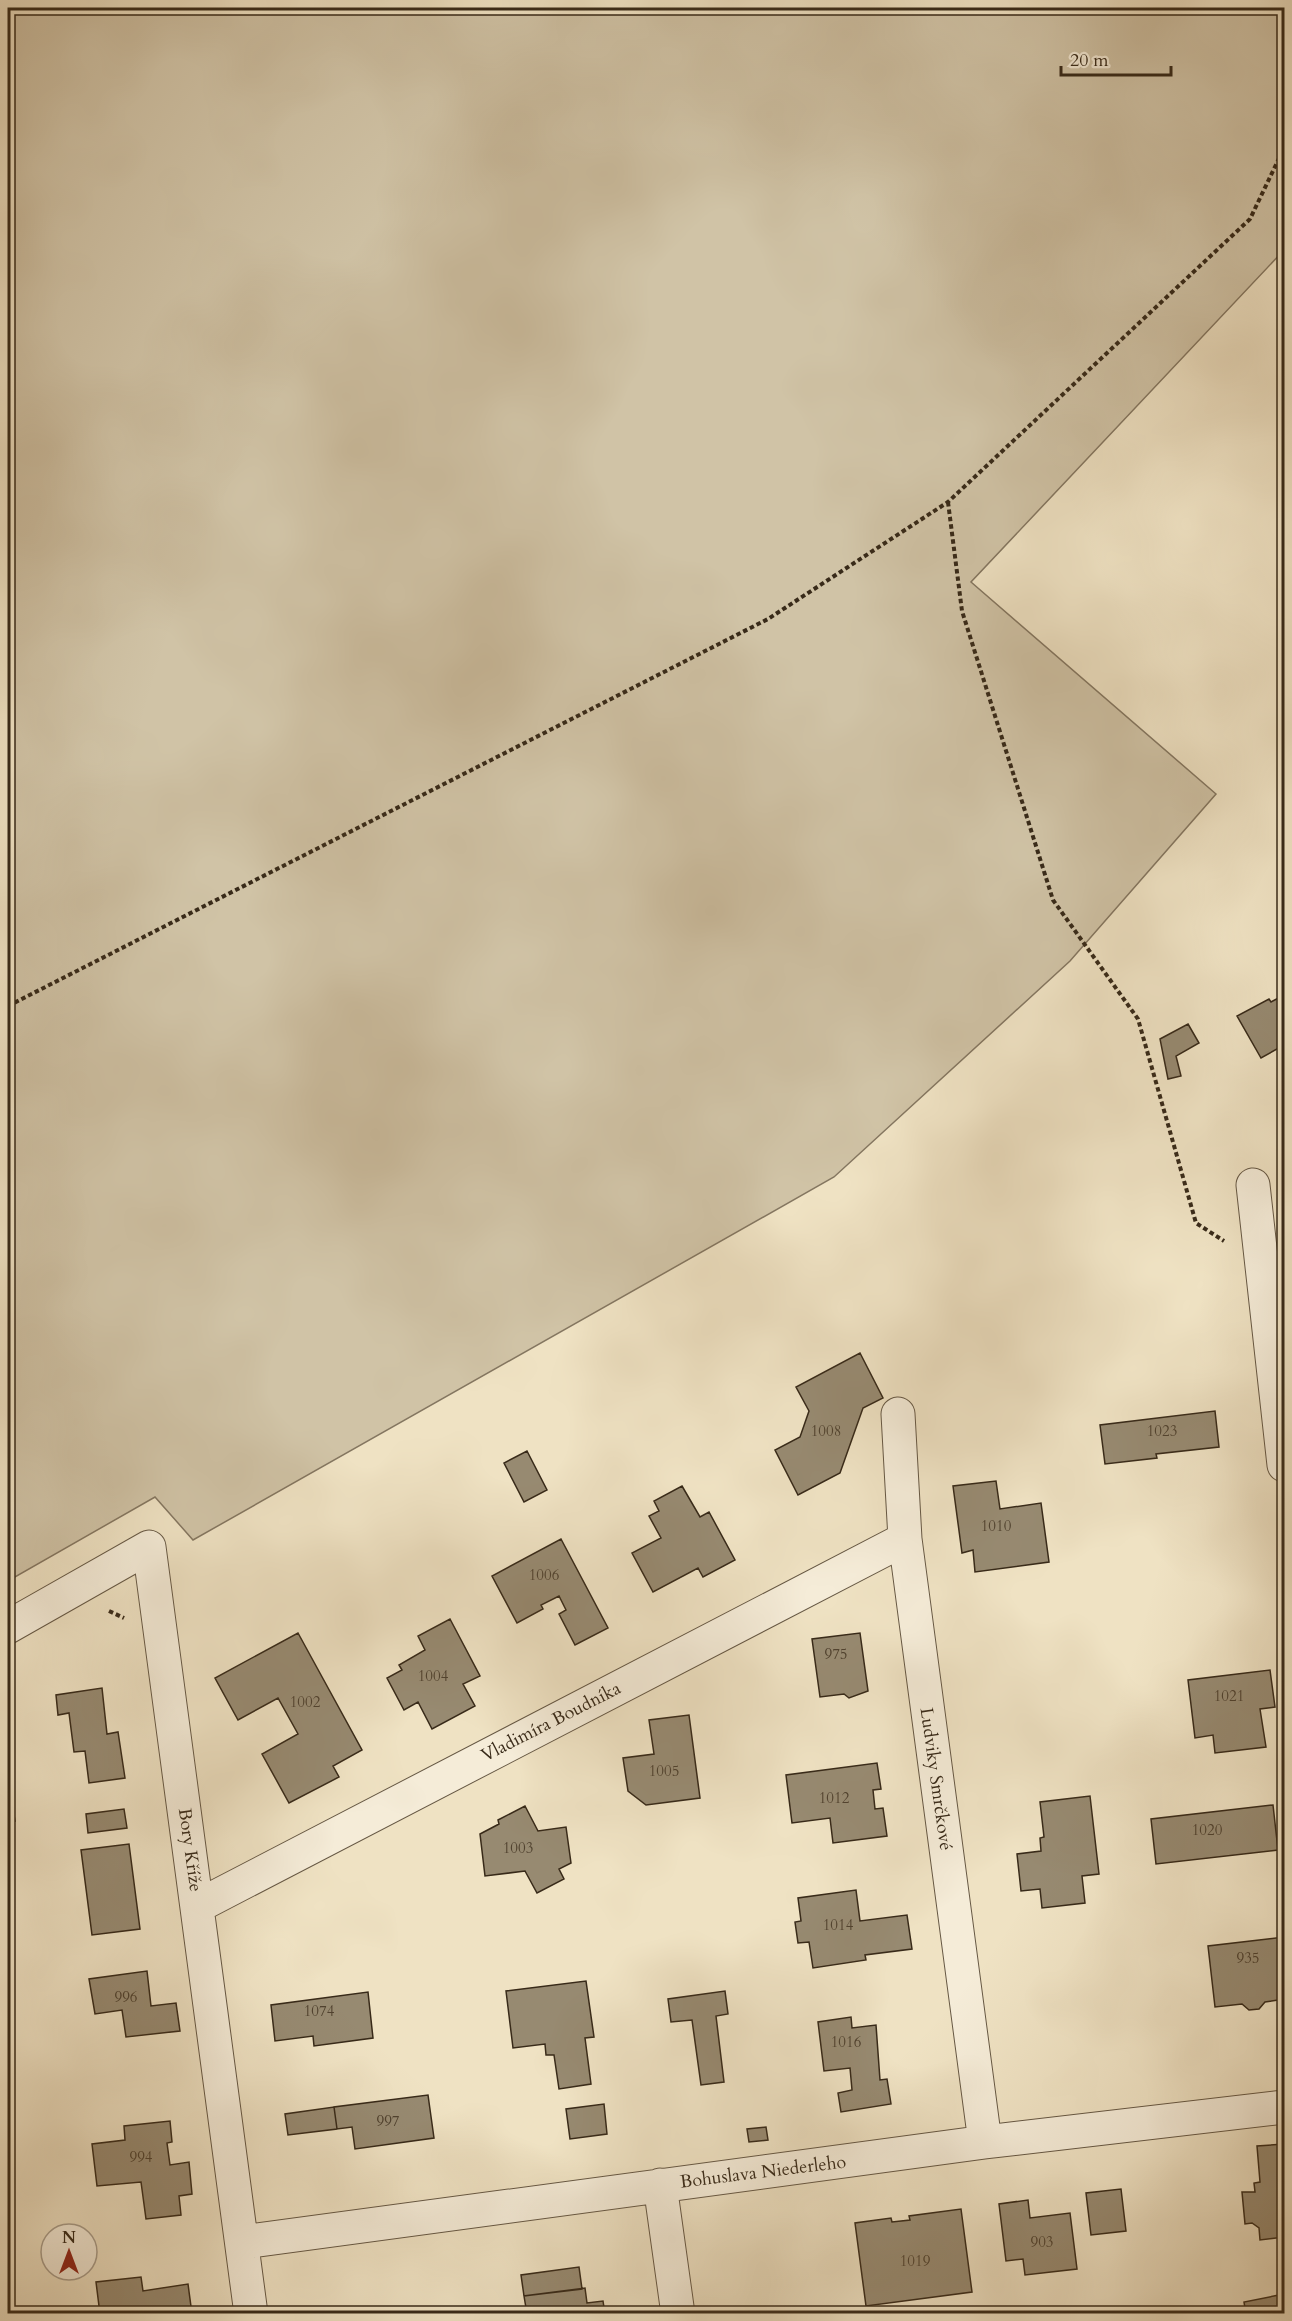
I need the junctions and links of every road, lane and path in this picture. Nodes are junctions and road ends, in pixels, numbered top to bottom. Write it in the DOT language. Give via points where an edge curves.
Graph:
graph roads {
  1 [pos="1284,148"];
  2 [pos="948,502"];
  3 [pos="8,1006"];
  4 [pos="1253,1185"];
  5 [pos="1262,1267"];
  6 [pos="898,1414"];
  7 [pos="1284,1464"];
  8 [pos="905,1539"];
  9 [pos="8,1627"];
  10 [pos="198,1906"];
  11 [pos="1284,2107"];
  12 [pos="985,2142"];
  13 [pos="660,2185"];
  14 [pos="243,2242"];
  15 [pos="251,2313"];
  16 [pos="678,2313"];
  1 -- 2 [label="path" via="1250,219"];
  2 -- 3 [label="path" via="768,619"];
  2 -- 5 [label="path" via="962,611 1053,900 1138,1019 1196,1223"];
  4 -- 5 [label="street"];
  5 -- 7 [label="street"];
  6 -- 8 [label="street, Ludviky Smrčkové"];
  8 -- 10 [label="street, Vladimíra Boudníka"];
  8 -- 12 [label="street, Ludviky Smrčkové"];
  9 -- 10 [label="street, Bory Kříže" via="149,1547"];
  10 -- 14 [label="street, Bory Kříže"];
  11 -- 12 [label="street, Bohuslava Niederleho"];
  12 -- 13 [label="street, Bohuslava Niederleho"];
  13 -- 14 [label="street, Bohuslava Niederleho"];
  13 -- 16 [label="street"];
  14 -- 15 [label="street, Bory Kříže"];
}
